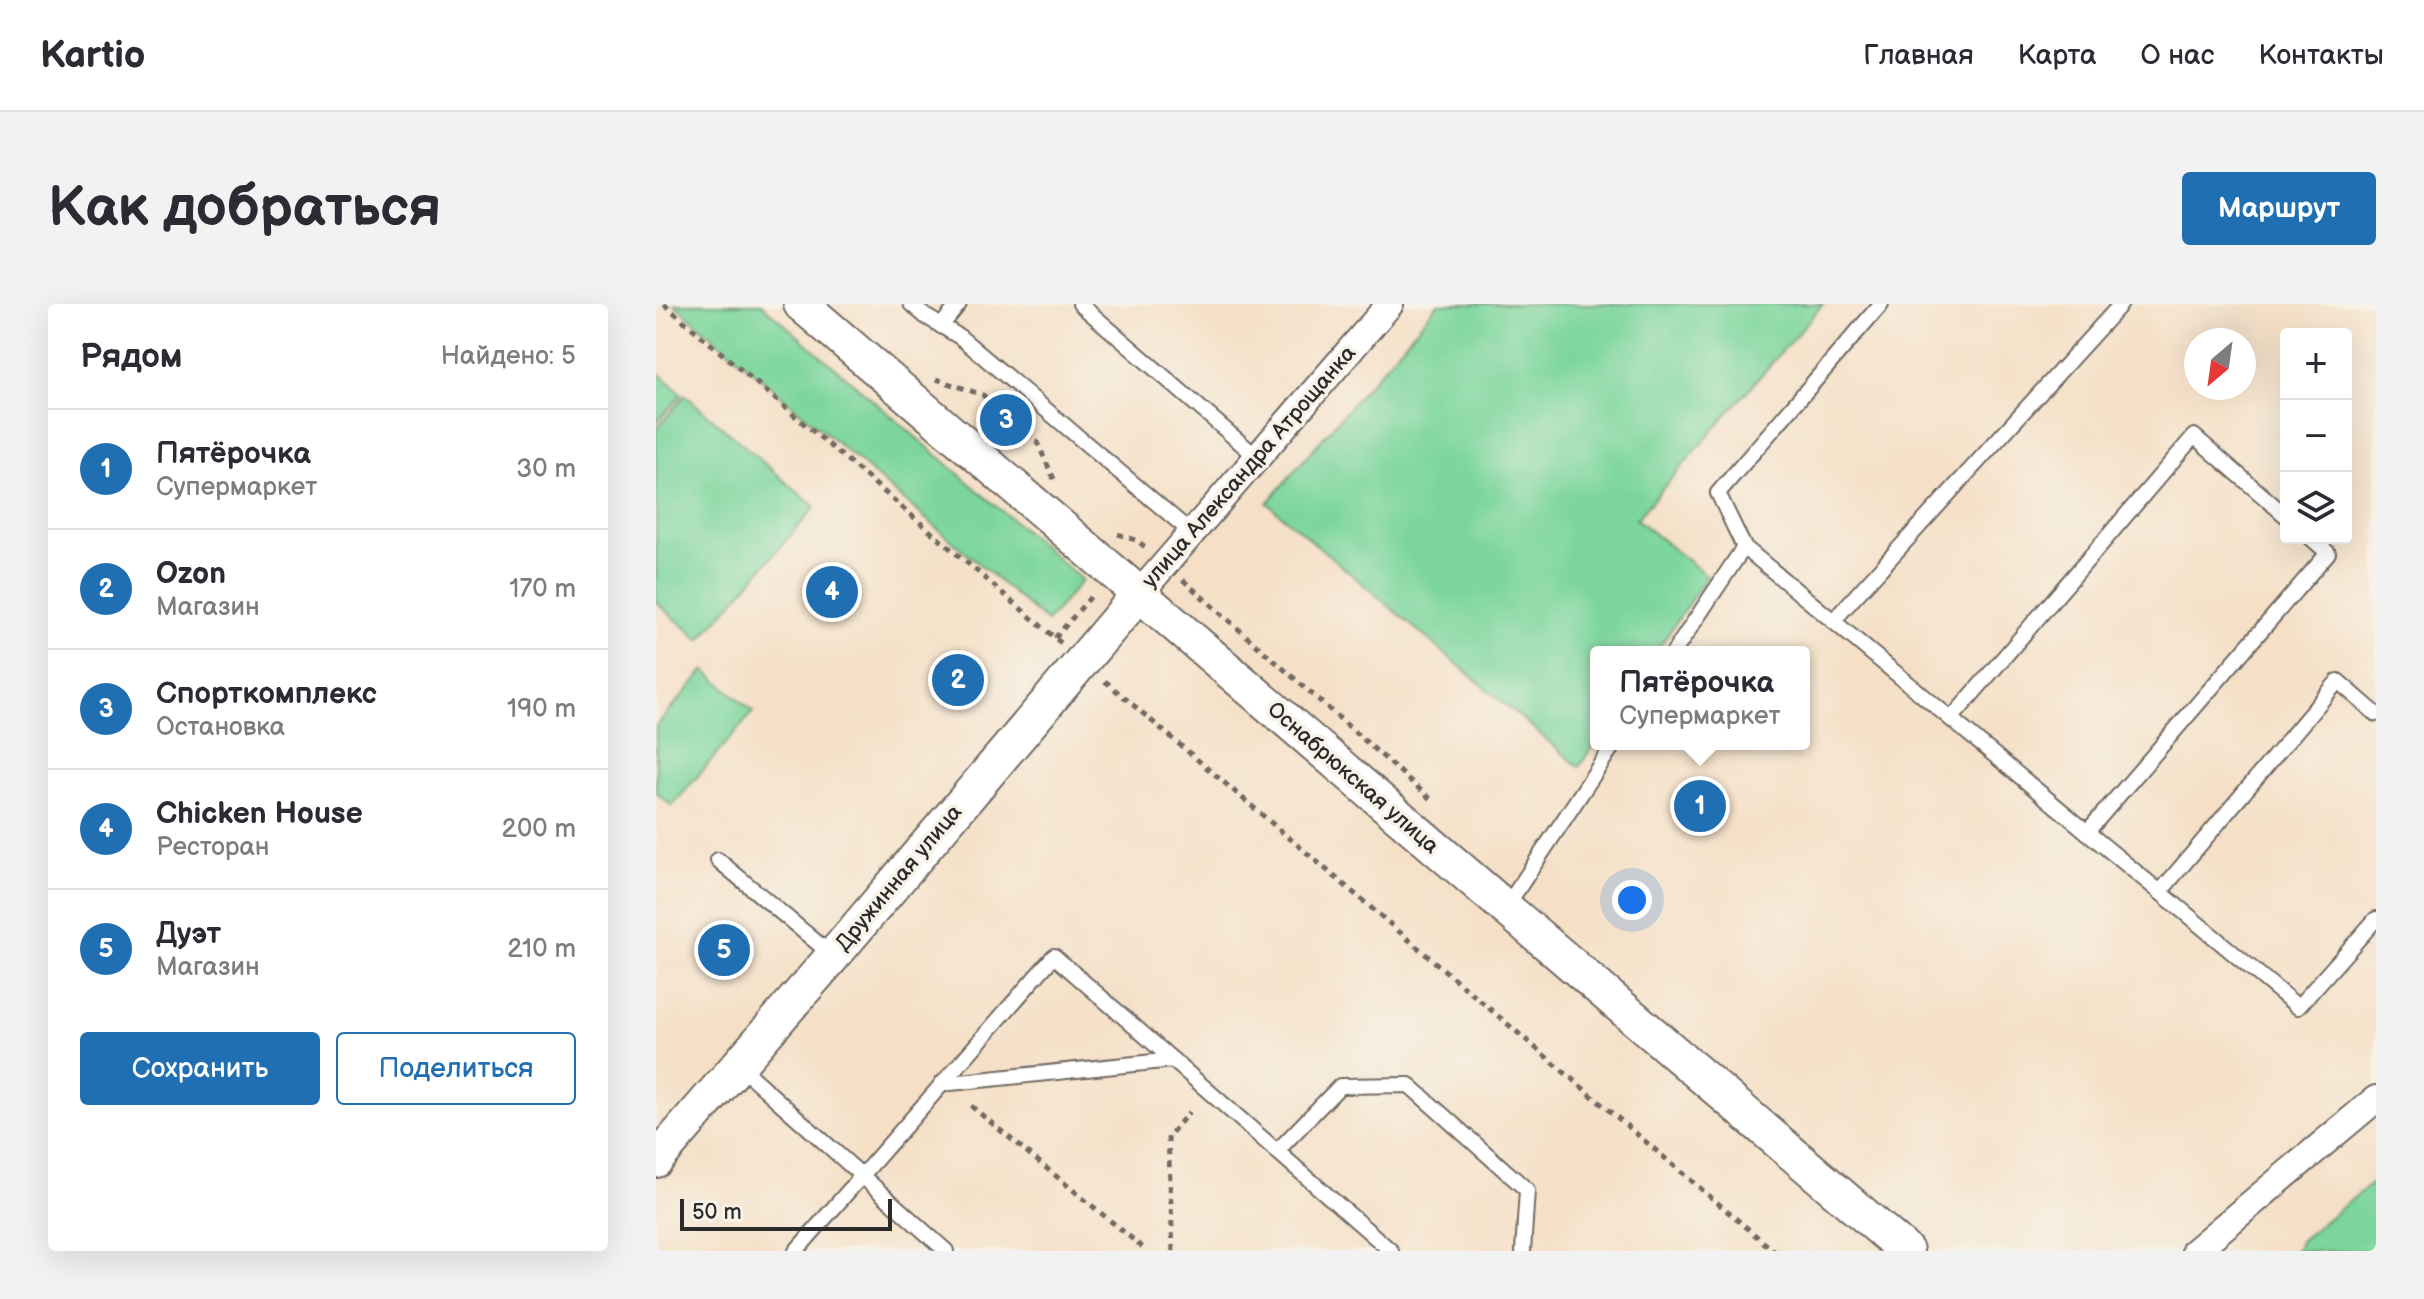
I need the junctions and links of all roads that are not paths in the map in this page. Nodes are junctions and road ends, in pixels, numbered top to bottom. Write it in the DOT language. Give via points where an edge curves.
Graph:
graph roads {
  1 [pos="801,304"];
  2 [pos="911,304"];
  3 [pos="959,304"];
  4 [pos="1080,304"];
  5 [pos="1390,304"];
  6 [pos="1881,304"];
  7 [pos="2121,304"];
  8 [pos="941,326"];
  9 [pos="1258,458"];
  10 [pos="2280,511"];
  11 [pos="1193,534"];
  12 [pos="2318,544"];
  13 [pos="1744,547"];
  14 [pos="1139,594"];
  15 [pos="1833,621"];
  16 [pos="1678,646"];
  17 [pos="2376,714"];
  18 [pos="1951,719"];
  19 [pos="1610,750"];
  20 [pos="2087,832"];
  21 [pos="718,860"];
  22 [pos="2160,892"];
  23 [pos="1505,908"];
  24 [pos="2376,919"];
  25 [pos="833,956"];
  26 [pos="1173,1060"];
  27 [pos="738,1065"];
  28 [pos="941,1084"];
  29 [pos="2376,1099"];
  30 [pos="1277,1151"];
  31 [pos="656,1160"];
  32 [pos="861,1176"];
  33 [pos="796,1251"];
  34 [pos="946,1251"];
  35 [pos="1391,1251"];
  36 [pos="1523,1251"];
  37 [pos="1906,1251"];
  38 [pos="2195,1251"];
  1 -- 14 [label="street, Оснабрюкская улица"];
  2 -- 8 [label="lane"];
  3 -- 8 [label="lane"];
  4 -- 9 [label="lane"];
  5 -- 9 [label="street, улица Александра Атрощанка"];
  6 -- 13 [label="lane" via="1718,493"];
  7 -- 15 [label="lane"];
  8 -- 11 [label="lane"];
  9 -- 11 [label="street, улица Александра Атрощанка"];
  10 -- 18 [label="lane" via="2194,436"];
  11 -- 14 [label="street, улица Александра Атрощанка"];
  12 -- 20 [label="lane" via="2328,553"];
  13 -- 15 [label="lane"];
  13 -- 16 [label="lane"];
  14 -- 23 [label="street, Оснабрюкская улица"];
  14 -- 25 [label="street, Дружинная улица"];
  15 -- 18 [label="lane"];
  17 -- 22 [label="lane" via="2338,681"];
  18 -- 20 [label="lane"];
  19 -- 23 [label="lane"];
  20 -- 22 [label="lane"];
  21 -- 25 [label="lane"];
  22 -- 24 [label="lane" via="2298,1007"];
  23 -- 37 [label="street, Оснабрюкская улица"];
  25 -- 27 [label="street, Дружинная улица"];
  26 -- 28 [label="lane"];
  26 -- 28 [label="lane" via="1054,956"];
  26 -- 30 [label="lane"];
  27 -- 31 [label="street, Дружинная улица"];
  27 -- 32 [label="lane"];
  28 -- 32 [label="lane"];
  29 -- 38 [label="street"];
  30 -- 35 [label="lane"];
  30 -- 36 [label="lane" via="1340,1086 1409,1085 1527,1190"];
  32 -- 33 [label="lane"];
  32 -- 34 [label="lane"];
}
